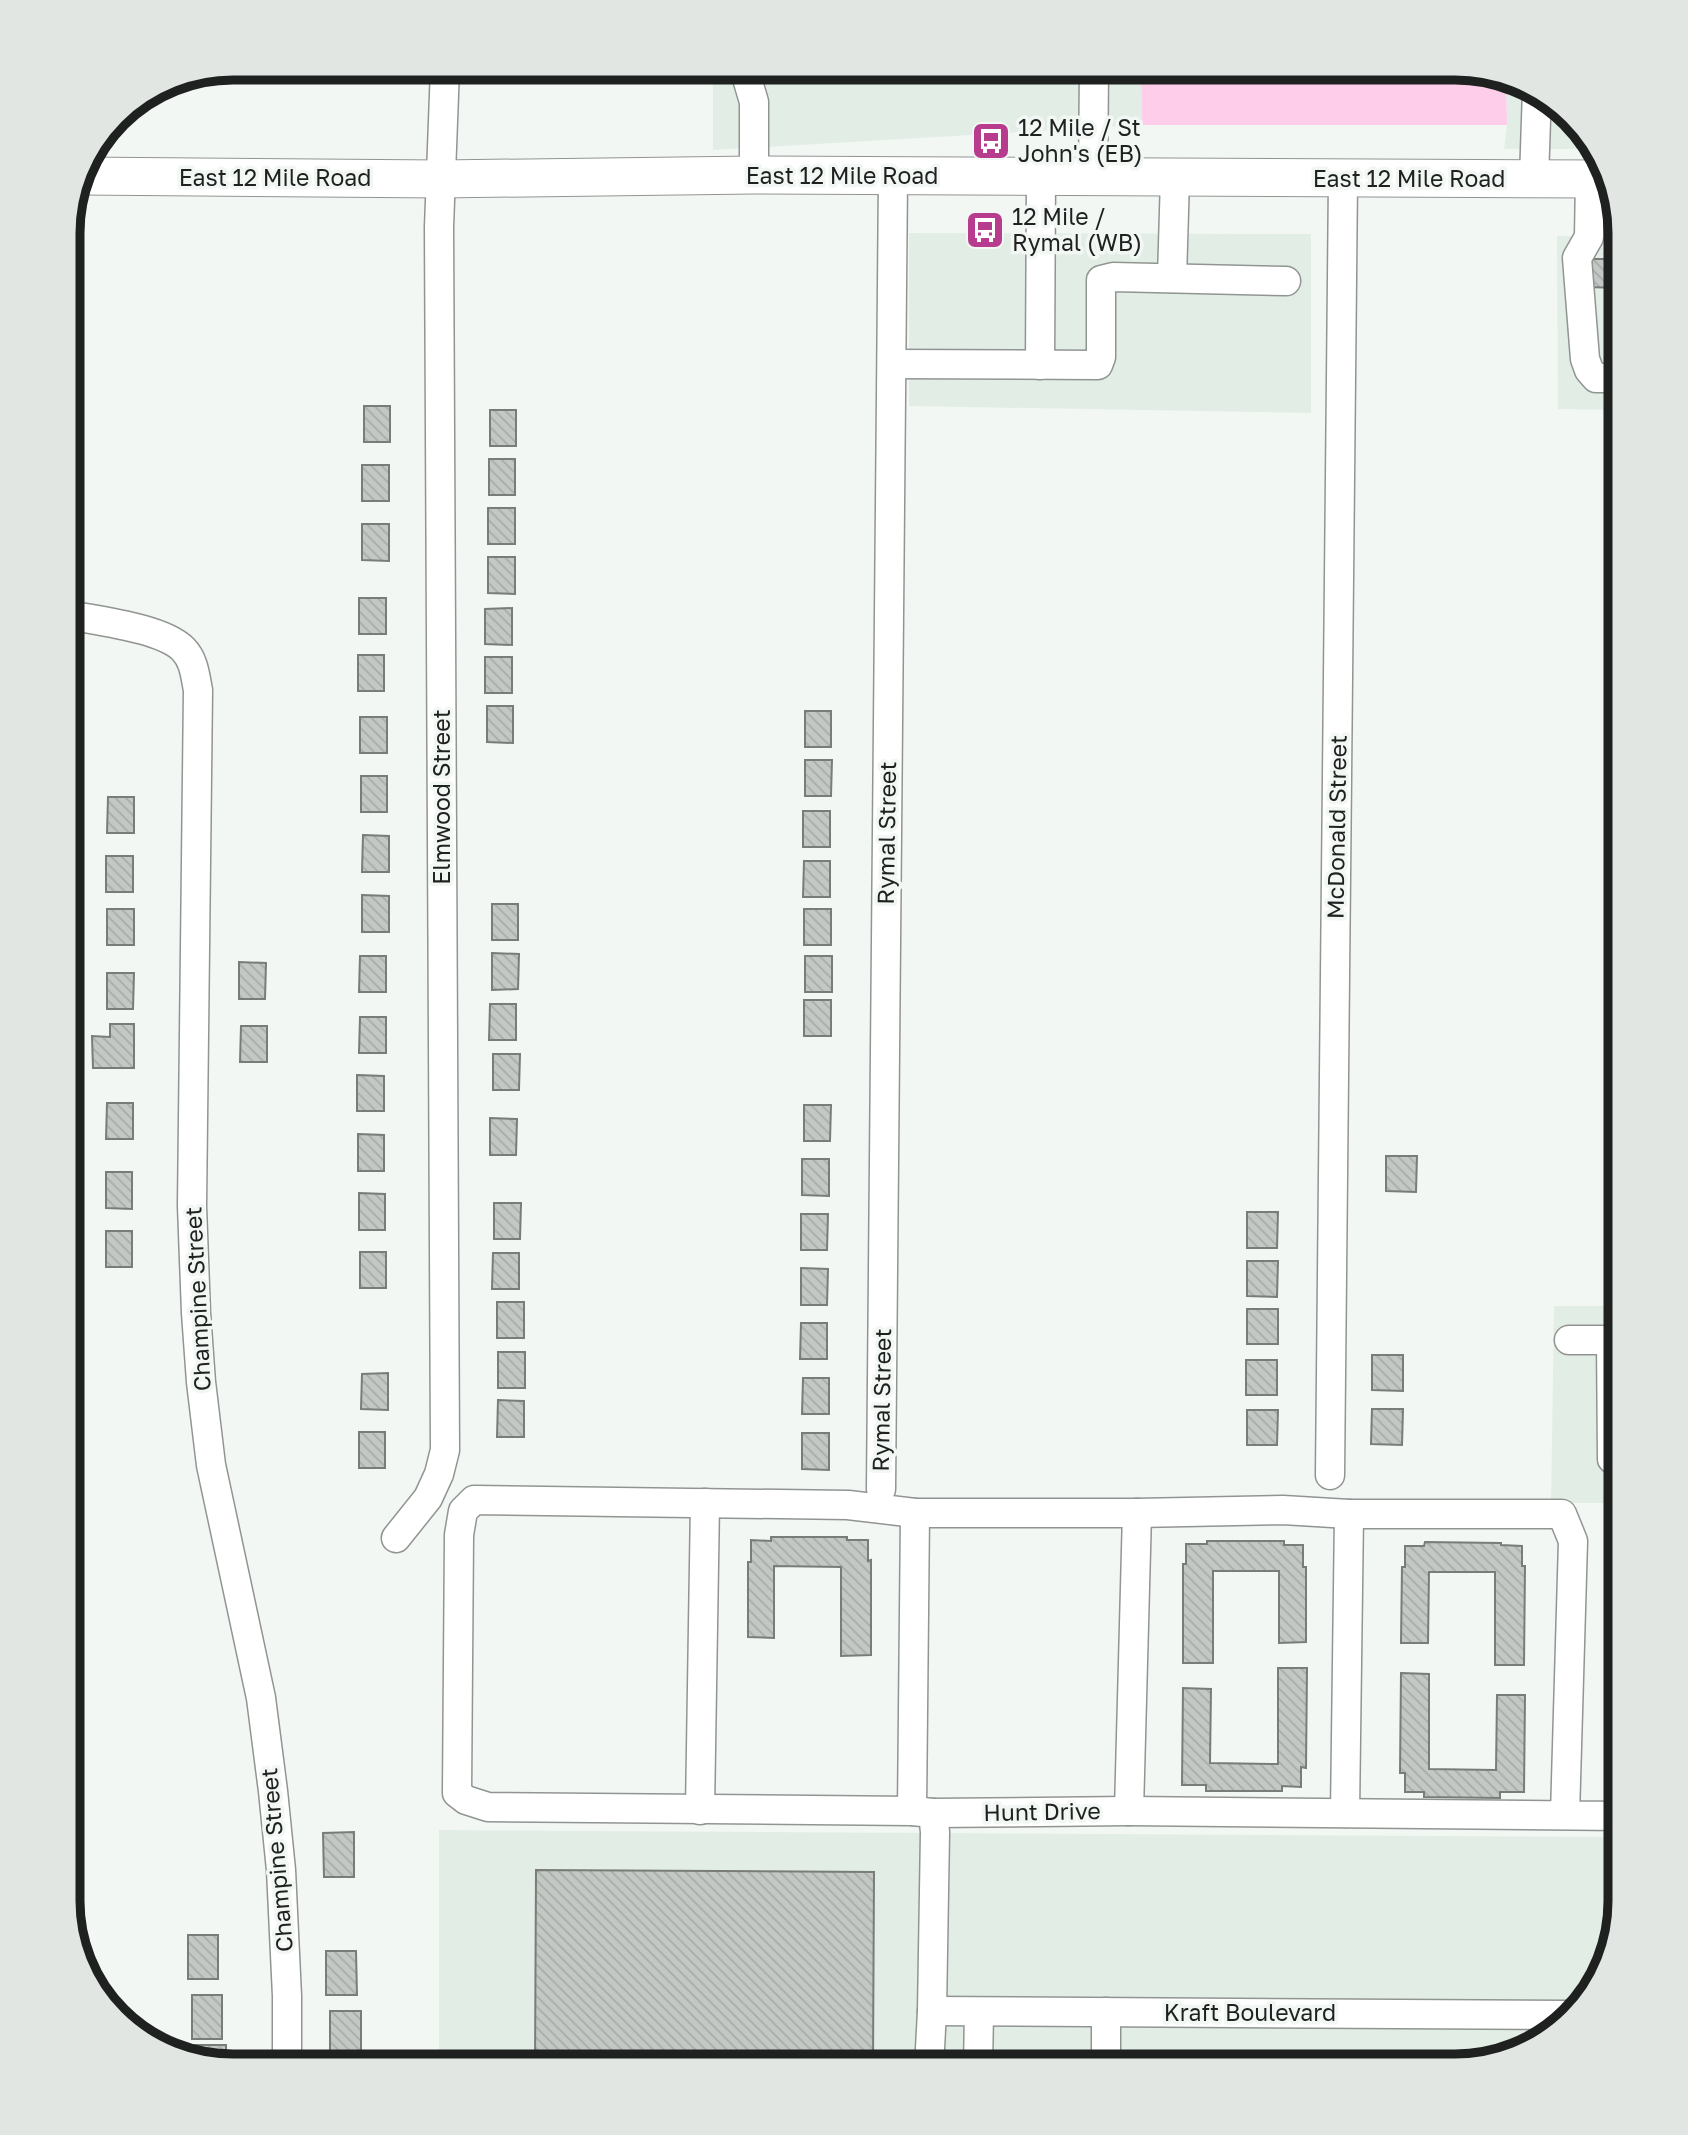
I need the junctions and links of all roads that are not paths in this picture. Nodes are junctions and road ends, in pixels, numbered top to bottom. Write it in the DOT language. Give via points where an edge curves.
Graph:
graph roads {
  1 [pos="445,80"];
  2 [pos="748,80"];
  3 [pos="763,80"];
  4 [pos="1094,81"];
  5 [pos="754,102"];
  6 [pos="1537,105"];
  7 [pos="92,176"];
  8 [pos="754,176"];
  9 [pos="1596,176"];
  10 [pos="893,177"];
  11 [pos="1041,178"];
  12 [pos="1093,178"];
  13 [pos="1175,178"];
  14 [pos="441,179"];
  15 [pos="1343,179"];
  16 [pos="1534,179"];
  17 [pos="1598,180"];
  18 [pos="1172,278"];
  19 [pos="1286,281"];
  20 [pos="892,364"];
  21 [pos="1040,365"];
  22 [pos="1608,378"];
  23 [pos="81,617"];
  24 [pos="1569,1340"];
  25 [pos="1608,1340"];
  26 [pos="1330,1475"];
  27 [pos="881,1489"];
  28 [pos="705,1503"];
  29 [pos="915,1513"];
  30 [pos="1137,1513"];
  31 [pos="1349,1514"];
  32 [pos="396,1538"];
  33 [pos="699,1810"];
  34 [pos="1129,1811"];
  35 [pos="923,1812"];
  36 [pos="1345,1813"];
  37 [pos="1565,1815"];
  38 [pos="1608,1816"];
  39 [pos="932,2011"];
  40 [pos="979,2012"];
  41 [pos="1106,2012"];
  42 [pos="1557,2015"];
  43 [pos="287,2054"];
  44 [pos="930,2054"];
  45 [pos="978,2054"];
  46 [pos="1106,2054"];
  1 -- 14 [label="street, Elmwood Street"];
  2 -- 5 [label="street"];
  3 -- 5 [label="street"];
  4 -- 12 [label="street"];
  5 -- 8 [label="street"];
  6 -- 16 [label="street"];
  7 -- 14 [label="main road, East 12 Mile Road"];
  8 -- 10 [label="main road, East 12 Mile Road"];
  8 -- 14 [label="main road, East 12 Mile Road"];
  9 -- 16 [label="main road, East 12 Mile Road"];
  10 -- 11 [label="main road, East 12 Mile Road"];
  10 -- 20 [label="street, Rymal Street"];
  11 -- 12 [label="main road, East 12 Mile Road"];
  11 -- 21 [label="street"];
  12 -- 13 [label="main road, East 12 Mile Road"];
  13 -- 15 [label="main road, East 12 Mile Road"];
  13 -- 18 [label="street"];
  14 -- 32 [label="street, Elmwood Street" via="444,1450 428,1498"];
  15 -- 16 [label="main road, East 12 Mile Road"];
  15 -- 26 [label="street, McDonald Street"];
  17 -- 22 [label="street" via="1590,236 1577,258 1585,359 1596,378"];
  18 -- 19 [label="street"];
  18 -- 21 [label="street" via="1101,280 1098,365"];
  20 -- 21 [label="street"];
  20 -- 27 [label="street, Rymal Street"];
  23 -- 43 [label="street, Champine Street" via="140,629 183,649 193,664 198,690 192,1192 197,1327 211,1465 261,1698 273,1791 281,1870"];
  24 -- 25 [label="street"];
  28 -- 29 [label="street" via="848,1505"];
  28 -- 33 [label="street"];
  28 -- 33 [label="street, Hunt Drive" via="474,1500 463,1511 459,1535 457,1793 488,1807"];
  29 -- 30 [label="street"];
  29 -- 35 [label="street"];
  30 -- 31 [label="street" via="1283,1510"];
  30 -- 34 [label="street"];
  31 -- 36 [label="street"];
  31 -- 37 [label="street" via="1562,1514 1573,1541"];
  33 -- 35 [label="street, Hunt Drive"];
  34 -- 35 [label="street, Hunt Drive"];
  34 -- 36 [label="street, Hunt Drive"];
  35 -- 39 [label="street" via="934,1832"];
  36 -- 37 [label="street, Hunt Drive"];
  37 -- 38 [label="street, Hunt Drive"];
  39 -- 40 [label="street, Kraft Boulevard"];
  39 -- 44 [label="street"];
  40 -- 41 [label="street, Kraft Boulevard"];
  40 -- 45 [label="street"];
  41 -- 42 [label="street, Kraft Boulevard"];
  41 -- 46 [label="street"];
}
